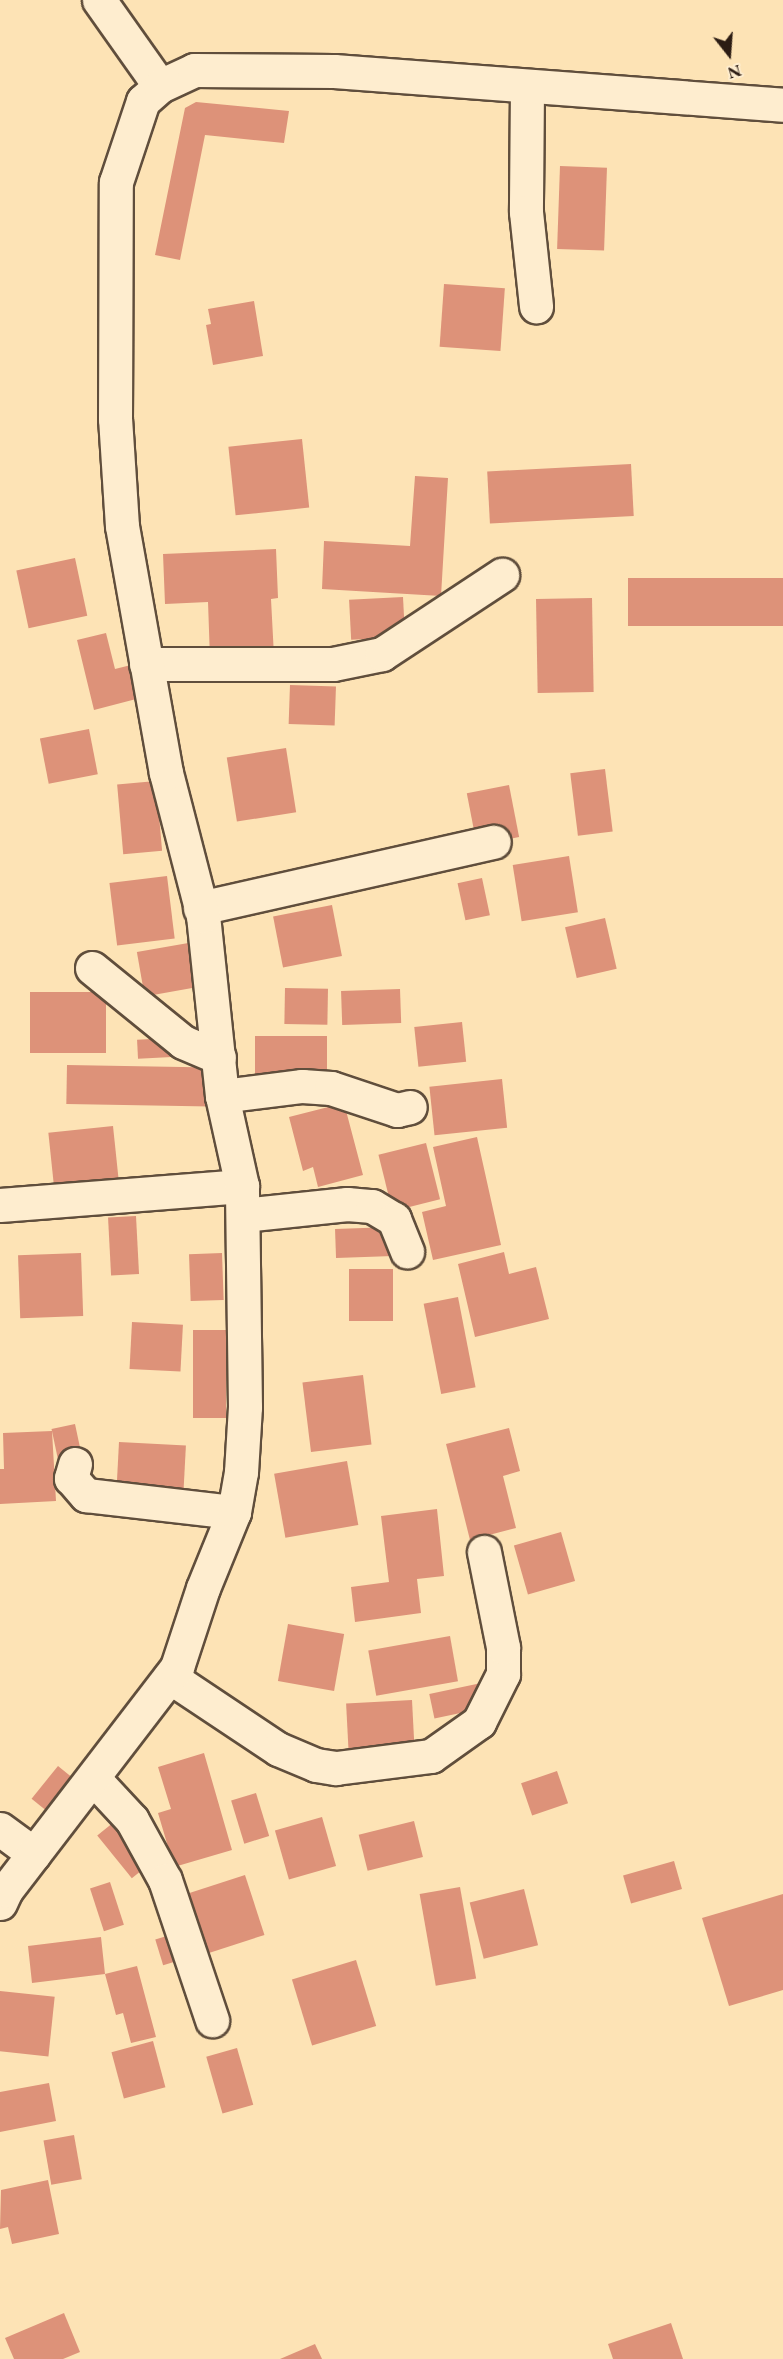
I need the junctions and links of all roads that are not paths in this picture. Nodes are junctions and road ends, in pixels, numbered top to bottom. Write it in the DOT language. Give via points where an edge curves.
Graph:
graph roads {
  1 [pos="99,0"];
  2 [pos="160,86"];
  3 [pos="527,88"];
  4 [pos="783,105"];
  5 [pos="536,306"];
  6 [pos="502,575"];
  7 [pos="146,664"];
  8 [pos="494,842"];
  9 [pos="200,908"];
  10 [pos="92,968"];
  11 [pos="219,1057"];
  12 [pos="222,1096"];
  13 [pos="410,1107"];
  14 [pos="243,1201"];
  15 [pos="0,1205"];
  16 [pos="407,1251"];
  17 [pos="75,1464"];
  18 [pos="234,1512"];
  19 [pos="484,1552"];
  20 [pos="170,1677"];
  21 [pos="93,1778"];
  22 [pos="0,1829"];
  23 [pos="34,1854"];
  24 [pos="0,1904"];
  25 [pos="212,2020"];
  1 -- 2 [label="street"];
  2 -- 3 [label="street" via="194,70 333,71"];
  2 -- 7 [label="street" via="143,101 116,182 115,431 122,526"];
  3 -- 4 [label="street"];
  3 -- 5 [label="street" via="526,212"];
  6 -- 7 [label="street" via="382,654 333,664"];
  7 -- 9 [label="street" via="166,773"];
  8 -- 9 [label="street"];
  9 -- 11 [label="street"];
  10 -- 11 [label="street" via="183,1042"];
  11 -- 12 [label="street"];
  12 -- 13 [label="street" via="302,1086 331,1088 397,1110"];
  12 -- 14 [label="street"];
  14 -- 15 [label="street"];
  14 -- 16 [label="street" via="372,1206 394,1219"];
  14 -- 18 [label="street" via="245,1407"];
  17 -- 18 [label="street" via="70,1478 86,1495"];
  18 -- 20 [label="street"];
  19 -- 20 [label="street" via="503,1647 503,1674 479,1722 431,1756 336,1768 316,1765 279,1749"];
  20 -- 21 [label="street"];
  21 -- 23 [label="street"];
  21 -- 25 [label="street" via="132,1820 165,1880"];
  22 -- 23 [label="street"];
  23 -- 24 [label="street"];
}
